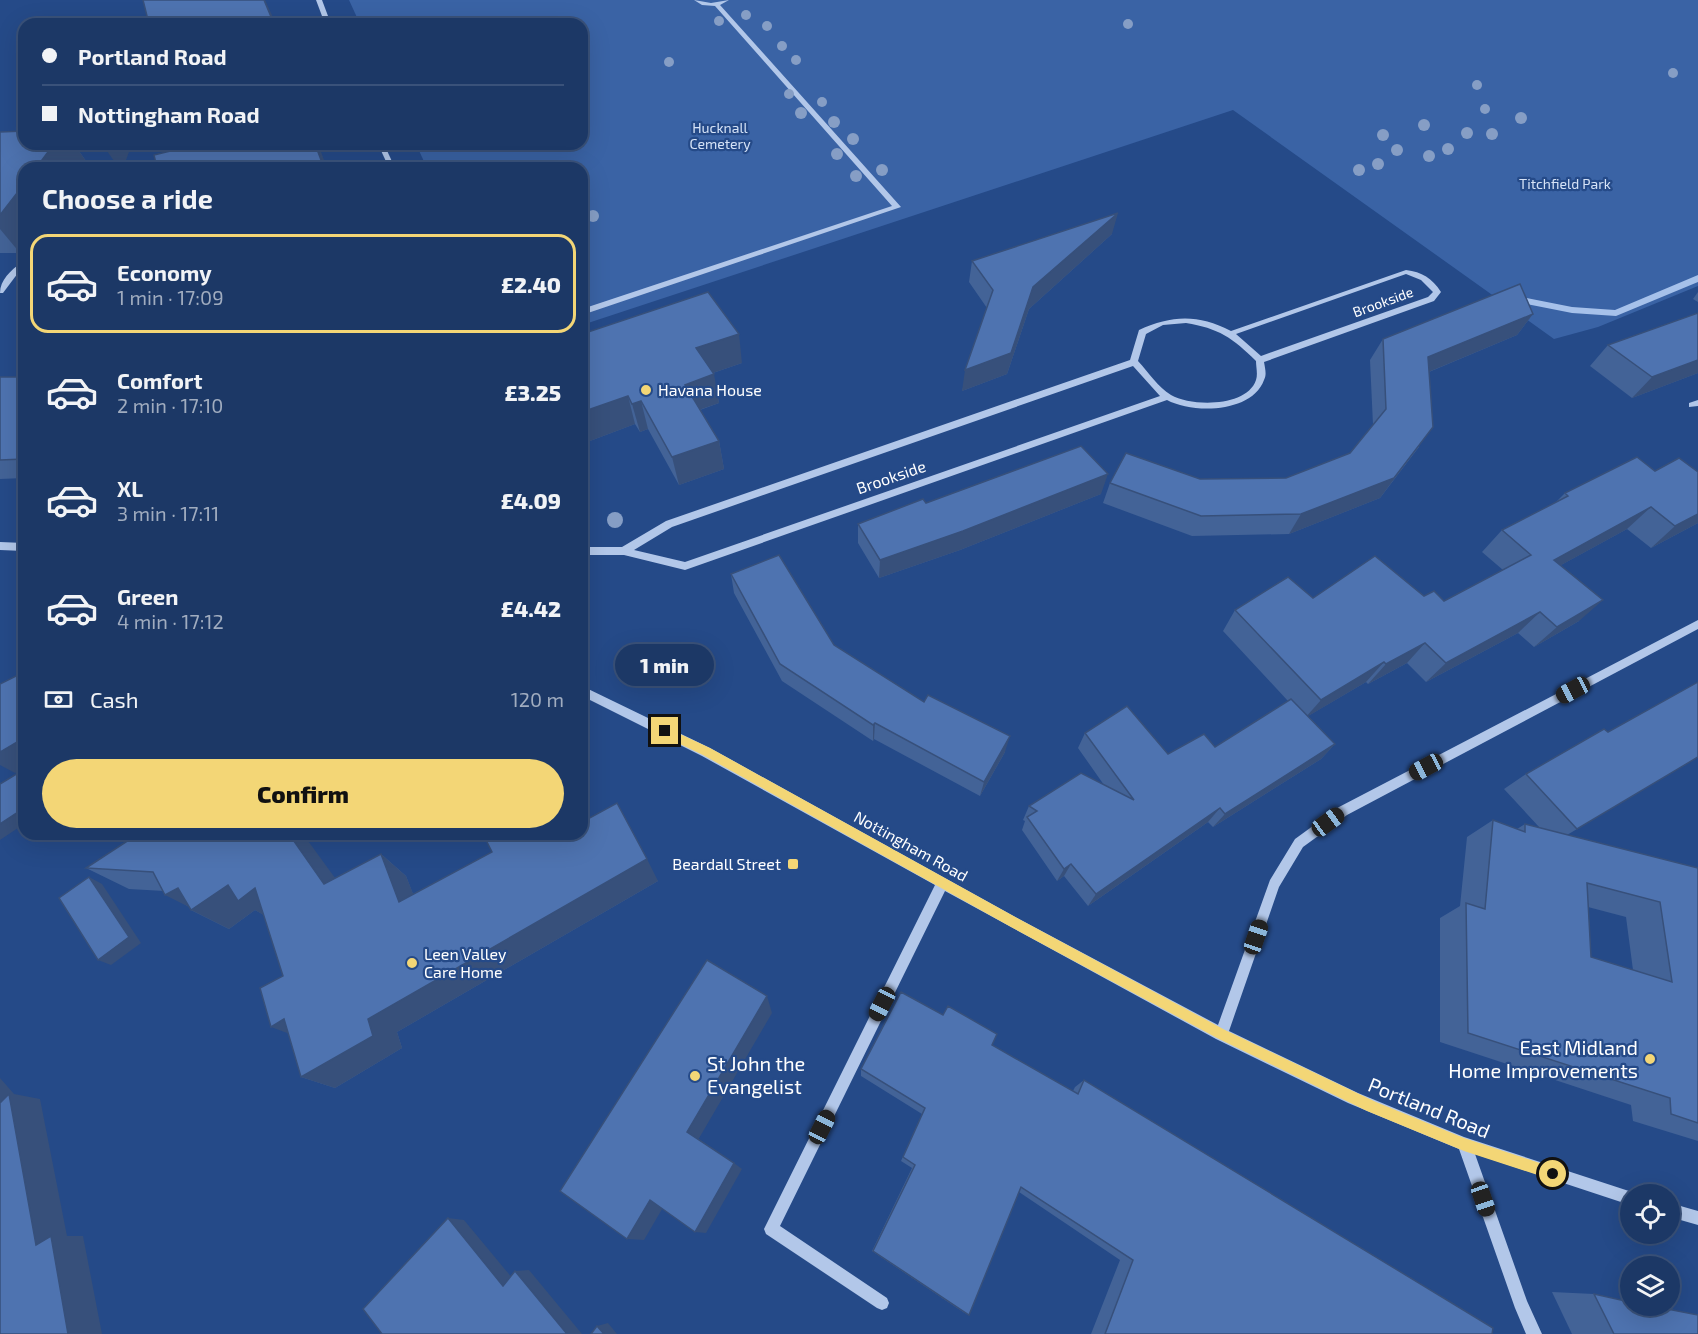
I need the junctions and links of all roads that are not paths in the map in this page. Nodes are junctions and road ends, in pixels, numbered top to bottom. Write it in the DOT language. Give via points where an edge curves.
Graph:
graph roads {
  1 [pos="319,0"];
  2 [pos="697,0"];
  3 [pos="726,0"];
  4 [pos="717,5"];
  5 [pos="326,18"];
  6 [pos="18,269"];
  7 [pos="0,291"];
  8 [pos="588,310"];
  9 [pos="1232,333"];
  10 [pos="1260,360"];
  11 [pos="1134,362"];
  12 [pos="1166,397"];
  13 [pos="0,546"];
  14 [pos="18,547"];
  15 [pos="588,551"];
  16 [pos="624,551"];
  17 [pos="1698,624"];
  18 [pos="588,694"];
  19 [pos="943,882"];
  20 [pos="1221,1034"];
  21 [pos="1464,1144"];
  22 [pos="1620,1195"];
  23 [pos="1680,1213"];
  24 [pos="1698,1218"];
  25 [pos="882,1303"];
  26 [pos="1534,1334"];
  1 -- 5 [label="street"];
  2 -- 4 [label="street"];
  3 -- 4 [label="street"];
  4 -- 8 [label="street" via="897,207"];
  6 -- 7 [label="street"];
  9 -- 10 [label="street"];
  9 -- 10 [label="street, Brookside" via="1406,272 1419,274 1437,292 1424,302"];
  9 -- 11 [label="street" via="1213,324 1186,320 1161,323 1142,332"];
  10 -- 12 [label="street" via="1261,380 1249,396 1225,405 1195,405"];
  11 -- 12 [label="street"];
  11 -- 16 [label="street, Brookside" via="669,524"];
  12 -- 16 [label="street, Brookside" via="685,566"];
  13 -- 14 [label="street"];
  15 -- 16 [label="street, Brookside"];
  17 -- 20 [label="street" via="1343,811 1299,843 1274,884"];
  18 -- 19 [label="street, Nottingham Road" via="706,752"];
  19 -- 20 [label="street, Nottingham Road"];
  19 -- 25 [label="street" via="771,1229"];
  20 -- 21 [label="street, Portland Road" via="1353,1098"];
  21 -- 22 [label="street, Portland Road"];
  21 -- 26 [label="street"];
  23 -- 24 [label="street"];
}
